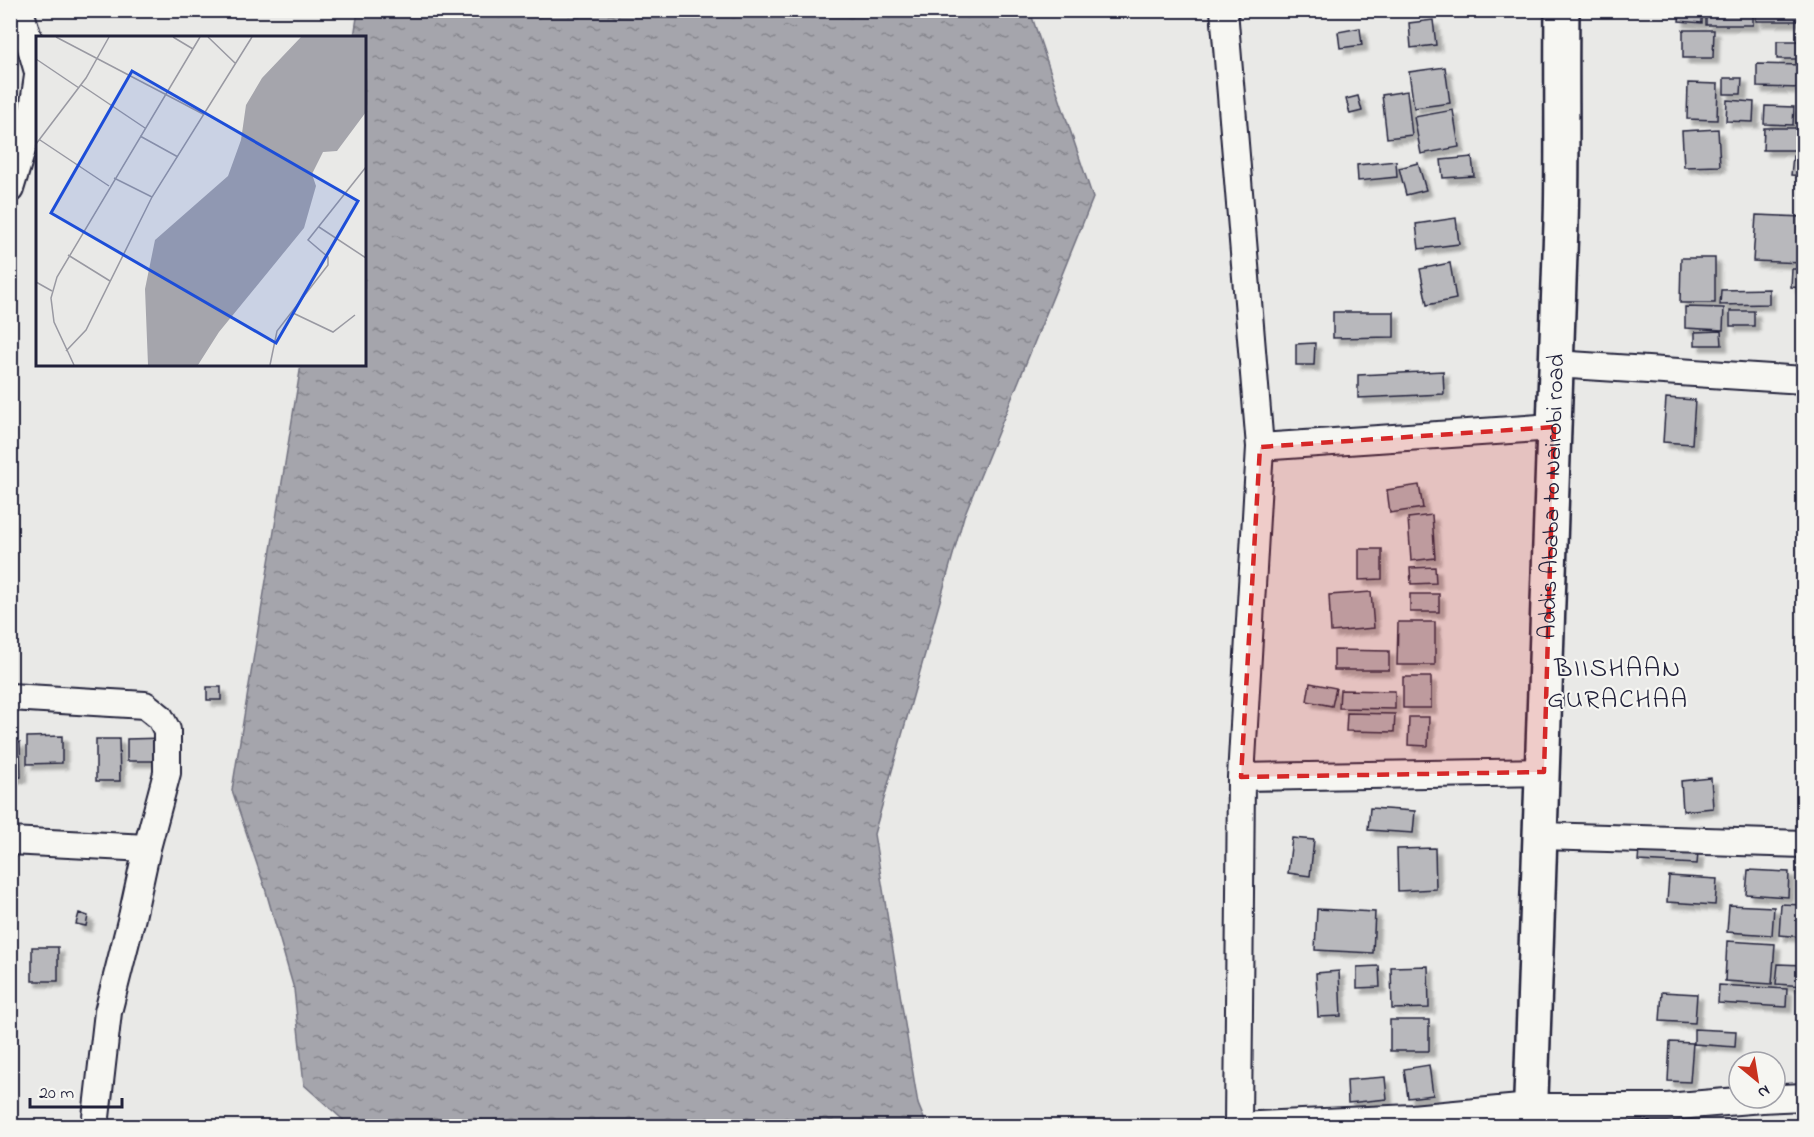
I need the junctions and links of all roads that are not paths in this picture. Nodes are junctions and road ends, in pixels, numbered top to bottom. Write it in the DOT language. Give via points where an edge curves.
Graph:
graph roads {
  1 [pos="20,10"];
  2 [pos="1224,10"];
  3 [pos="1562,10"];
  4 [pos="36,65"];
  5 [pos="36,90"];
  6 [pos="10,189"];
  7 [pos="1555,364"];
  8 [pos="1803,380"];
  9 [pos="1554,427"];
  10 [pos="1260,447"];
  11 [pos="10,697"];
  12 [pos="1544,772"];
  13 [pos="1241,777"];
  14 [pos="1542,836"];
  15 [pos="10,841"];
  16 [pos="1803,844"];
  17 [pos="147,848"];
  18 [pos="1803,1097"];
  19 [pos="1531,1117"];
  20 [pos="95,1126"];
  21 [pos="1238,1126"];
  1 -- 4 [label="street"];
  2 -- 10 [label="street"];
  3 -- 7 [label="highway, Addis Ababa to Nairobi road" via="1561,221"];
  5 -- 6 [label="street" via="32,117"];
  7 -- 8 [label="street"];
  7 -- 9 [label="highway, Addis Ababa to Nairobi road"];
  9 -- 10 [label="street"];
  9 -- 12 [label="highway, Addis Ababa to Nairobi road"];
  10 -- 13 [label="street"];
  11 -- 17 [label="street" via="145,705 160,717 167,730 167,773"];
  12 -- 13 [label="street"];
  12 -- 14 [label="highway, Addis Ababa to Nairobi road"];
  13 -- 21 [label="street"];
  14 -- 16 [label="street"];
  14 -- 19 [label="highway, Addis Ababa to Nairobi road"];
  15 -- 17 [label="street"];
  17 -- 20 [label="street" via="108,1012"];
  18 -- 19 [label="street"];
  19 -- 21 [label="street"];
}
